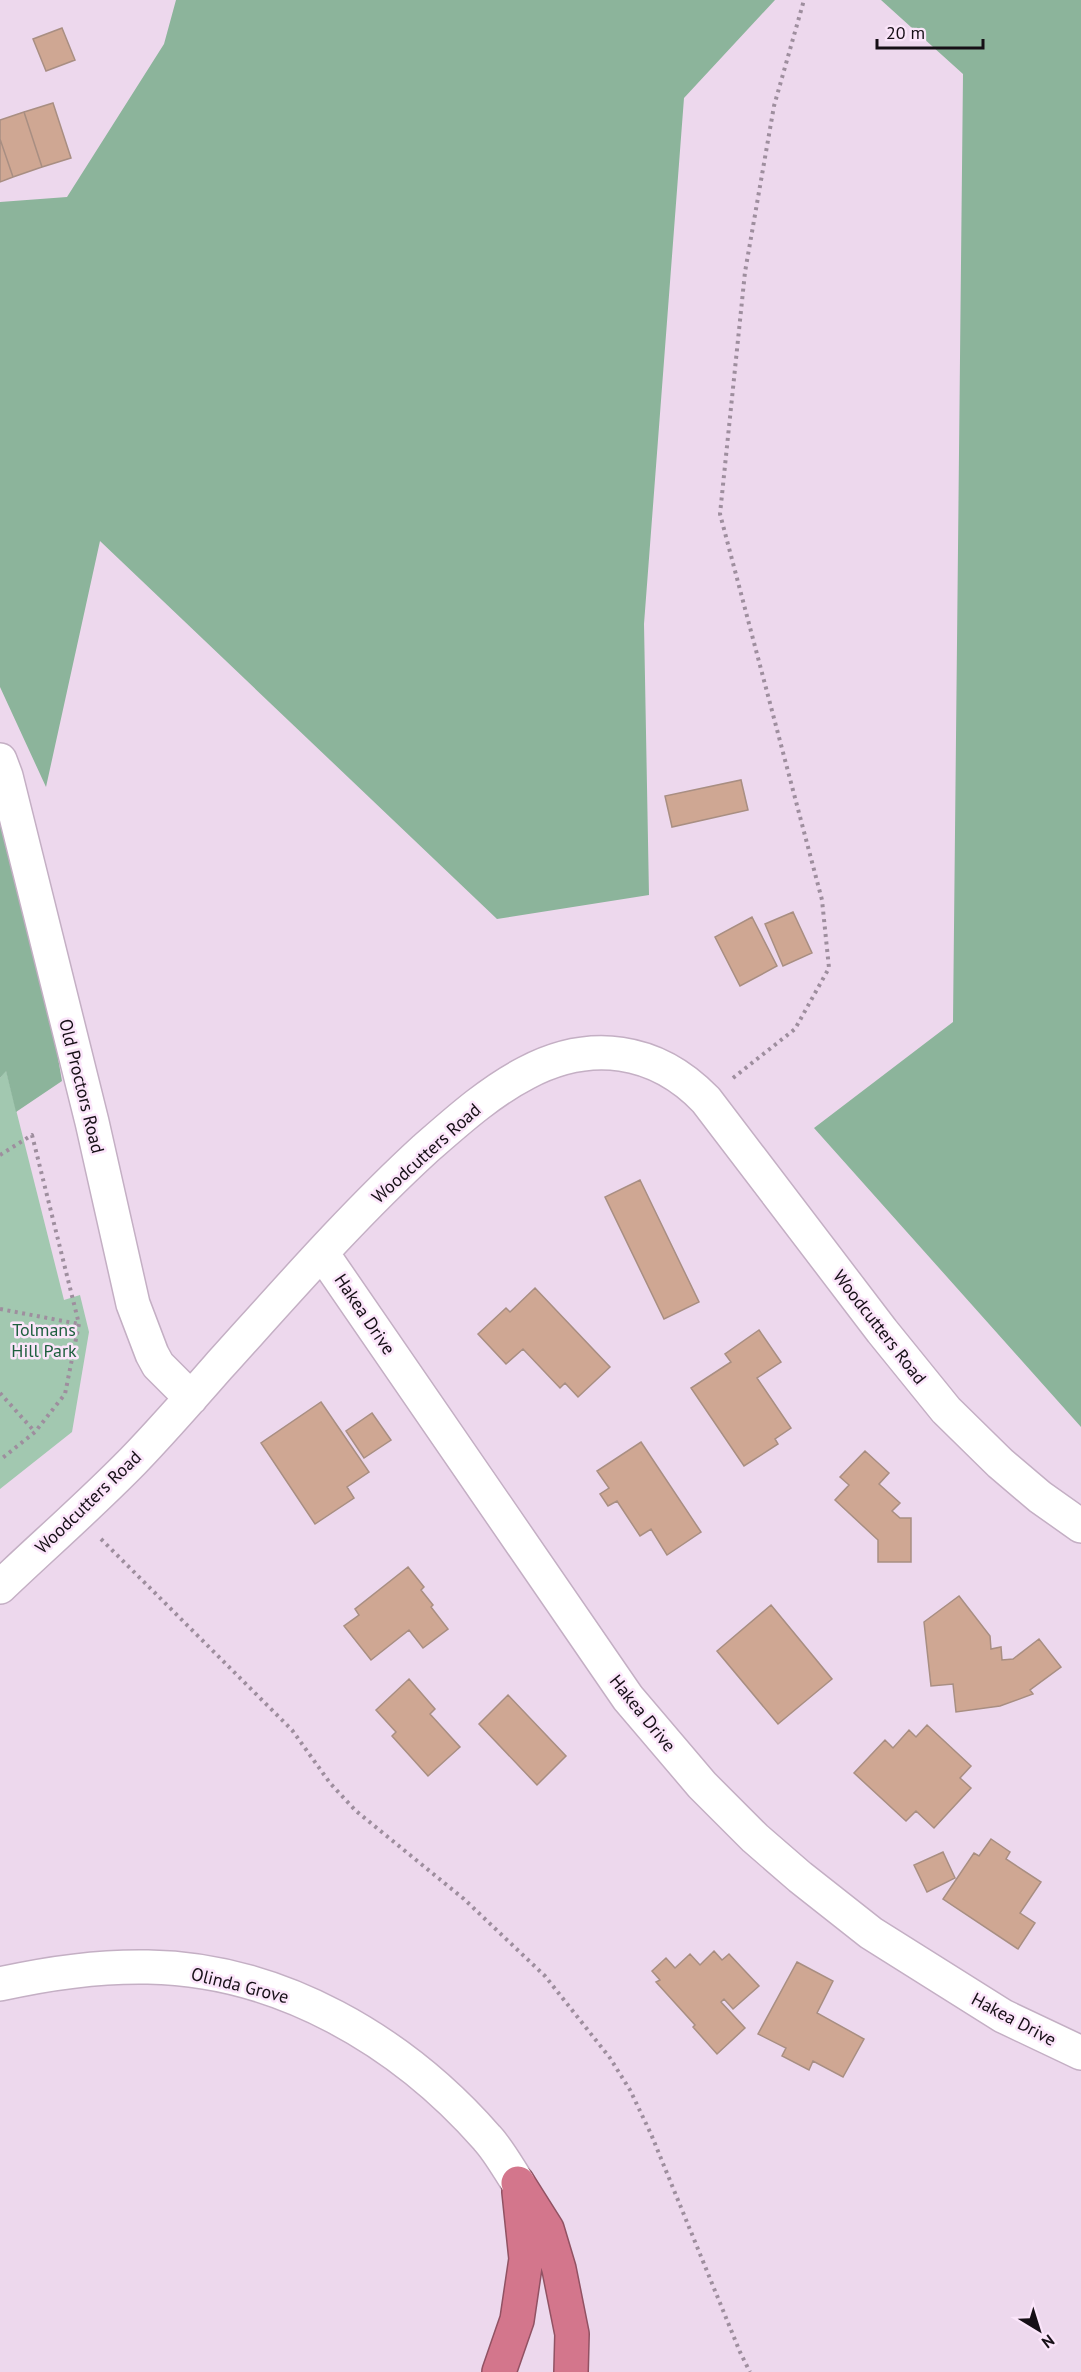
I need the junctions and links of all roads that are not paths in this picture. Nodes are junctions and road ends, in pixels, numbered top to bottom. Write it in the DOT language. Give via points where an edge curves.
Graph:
graph roads {
  1 [pos="0,760"];
  2 [pos="322,1253"];
  3 [pos="190,1398"];
  4 [pos="1081,1526"];
  5 [pos="0,1587"];
  6 [pos="0,1984"];
  7 [pos="1081,2053"];
  8 [pos="518,2182"];
  9 [pos="499,2372"];
  10 [pos="571,2372"];
  1 -- 3 [label="street, Old Proctors Road" via="92,1122 133,1304 158,1365"];
  2 -- 3 [label="street, Woodcutters Road"];
  2 -- 4 [label="street, Woodcutters Road" via="399,1173 464,1114 526,1073 582,1054 628,1054 668,1070 706,1100 946,1410 1008,1470"];
  2 -- 7 [label="street, Hakea Drive" via="628,1698 702,1785 773,1854 871,1933 1003,2016"];
  3 -- 5 [label="street, Woodcutters Road" via="133,1461"];
  6 -- 8 [label="street, Olinda Grove" via="51,1973 150,1967 203,1973 281,1992 332,2014 418,2071 489,2140"];
  8 -- 9 [label="highway" via="526,2259 517,2320"];
  8 -- 10 [label="highway" via="547,2229 559,2270 572,2334"];
}
